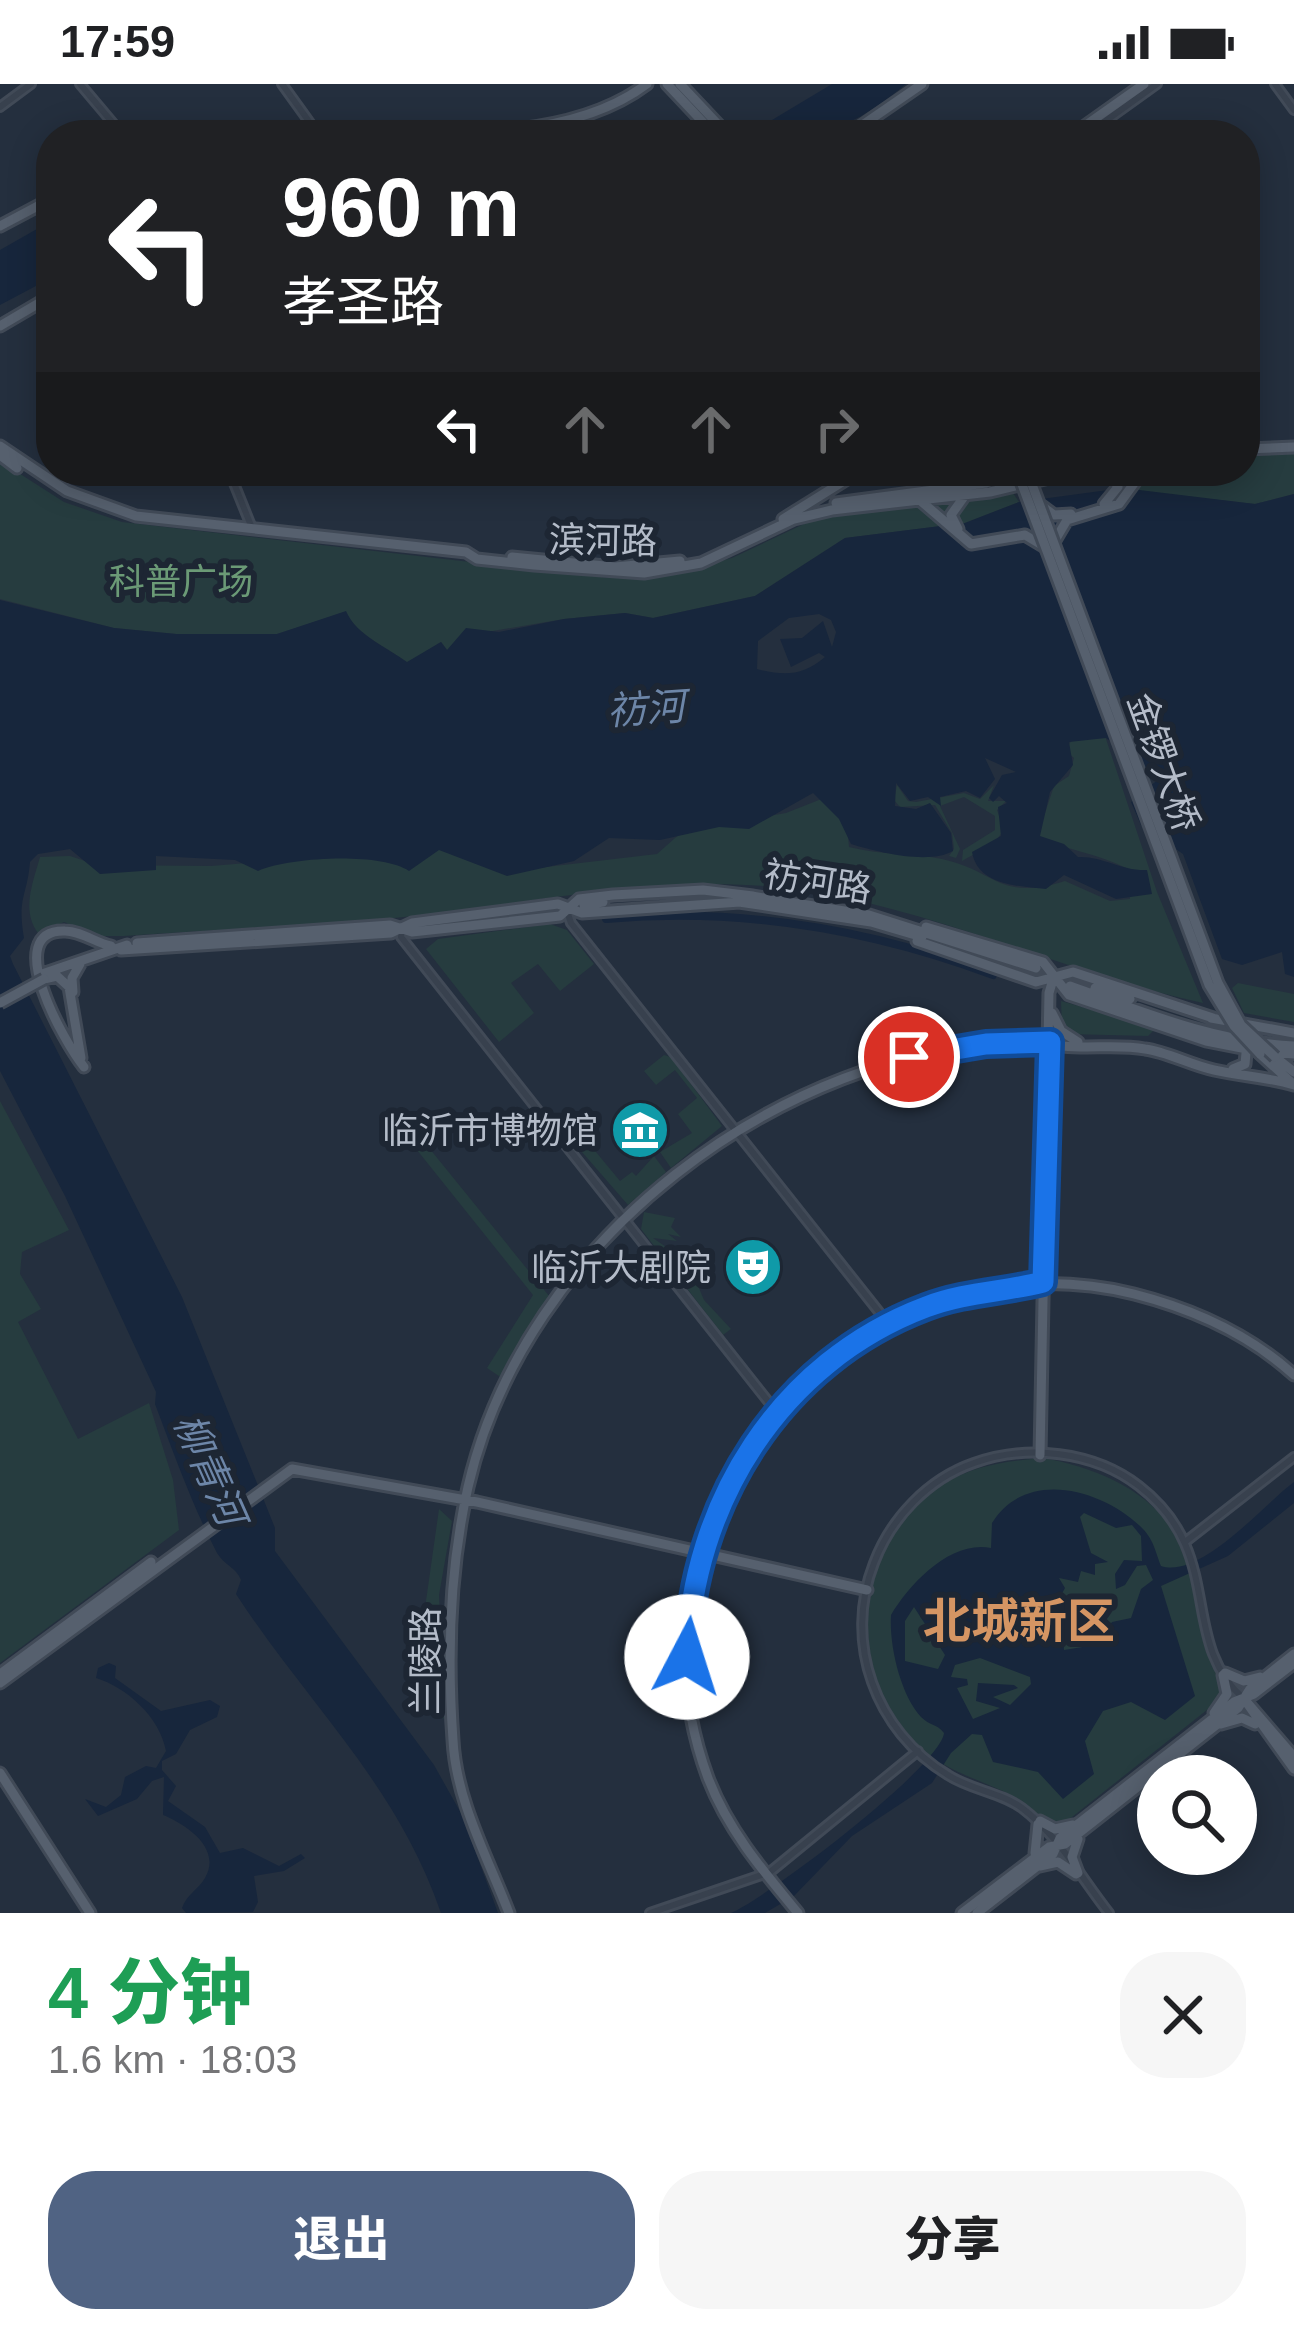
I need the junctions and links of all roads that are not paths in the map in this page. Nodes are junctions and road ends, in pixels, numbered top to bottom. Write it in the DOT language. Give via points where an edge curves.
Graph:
graph roads {
  1 [pos="31,84"];
  2 [pos="80,84"];
  3 [pos="282,84"];
  4 [pos="647,84"];
  5 [pos="667,84"];
  6 [pos="680,84"];
  7 [pos="922,84"];
  8 [pos="1148,84"];
  9 [pos="1275,84"];
  10 [pos="0,107"];
  11 [pos="1294,110"];
  12 [pos="110,120"];
  13 [pos="308,120"];
  14 [pos="573,120"];
  15 [pos="701,120"];
  16 [pos="714,120"];
  17 [pos="870,120"];
  18 [pos="1097,120"];
  19 [pos="1099,120"];
  20 [pos="36,207"];
  21 [pos="0,226"];
  22 [pos="36,305"];
  23 [pos="0,326"];
  24 [pos="1294,444"];
  25 [pos="1260,445"];
  26 [pos="0,446"];
  27 [pos="0,455"];
  28 [pos="36,470"];
  29 [pos="36,478"];
  30 [pos="49,486"];
  31 [pos="60,486"];
  32 [pos="235,486"];
  33 [pos="836,486"];
  34 [pos="937,486"];
  35 [pos="954,486"];
  36 [pos="1005,486"];
  37 [pos="1029,486"];
  38 [pos="1118,486"];
  39 [pos="1132,486"];
  40 [pos="940,489"];
  41 [pos="966,494"];
  42 [pos="916,500"];
  43 [pos="1037,508"];
  44 [pos="783,519"];
  45 [pos="252,528"];
  46 [pos="1050,545"];
  47 [pos="472,555"];
  48 [pos="754,896"];
  49 [pos="740,902"];
  50 [pos="566,908"];
  51 [pos="897,922"];
  52 [pos="877,923"];
  53 [pos="402,928"];
  54 [pos="380,930"];
  55 [pos="65,931"];
  56 [pos="119,948"];
  57 [pos="77,962"];
  58 [pos="1054,976"];
  59 [pos="43,977"];
  60 [pos="0,999"];
  61 [pos="1052,1013"];
  62 [pos="1214,1018"];
  63 [pos="1156,1025"];
  64 [pos="1294,1030"];
  65 [pos="1206,1031"];
  66 [pos="1244,1033"];
  67 [pos="1050,1042"];
  68 [pos="1078,1042"];
  69 [pos="1258,1049"];
  70 [pos="1294,1050"];
  71 [pos="84,1066"];
  72 [pos="1294,1072"];
  73 [pos="1294,1085"];
  74 [pos="740,1132"];
  75 [pos="627,1221"];
  76 [pos="1043,1282"];
  77 [pos="887,1322"];
  78 [pos="1294,1373"];
  79 [pos="775,1410"];
  80 [pos="1040,1455"];
  81 [pos="1294,1459"];
  82 [pos="466,1501"];
  83 [pos="1179,1528"];
  84 [pos="1201,1534"];
  85 [pos="1185,1542"];
  86 [pos="700,1552"];
  87 [pos="1192,1554"];
  88 [pos="867,1590"];
  89 [pos="1294,1659"];
  90 [pos="1224,1674"];
  91 [pos="1273,1676"];
  92 [pos="0,1678"];
  93 [pos="1244,1699"];
  94 [pos="1208,1727"];
  95 [pos="1269,1731"];
  96 [pos="917,1751"];
  97 [pos="1294,1757"];
  98 [pos="1294,1769"];
  99 [pos="0,1773"];
  100 [pos="0,1782"];
  101 [pos="1039,1822"];
  102 [pos="1081,1827"];
  103 [pos="1057,1845"];
  104 [pos="1032,1865"];
  105 [pos="764,1873"];
  106 [pos="1077,1874"];
  107 [pos="795,1912"];
  108 [pos="87,1913"];
  109 [pos="511,1913"];
  110 [pos="654,1913"];
  111 [pos="962,1913"];
  112 [pos="977,1913"];
  113 [pos="1108,1913"];
  1 -- 10 [label="street"];
  2 -- 12 [label="street"];
  3 -- 13 [label="street"];
  4 -- 14 [label="main road" via="612,108"];
  5 -- 15 [label="main road"];
  6 -- 16 [label="main road"];
  7 -- 17 [label="main road"];
  8 -- 18 [label="main road"];
  8 -- 19 [label="main road"];
  9 -- 11 [label="street"];
  20 -- 21 [label="main road"];
  22 -- 23 [label="main road"];
  24 -- 25 [label="main road"];
  26 -- 28 [label="main road, 滨河路"];
  27 -- 29 [label="main road, 滨河路"];
  30 -- 47 [label="main road, 滨河路" via="136,518"];
  31 -- 45 [label="main road, 滨河路" via="120,512"];
  32 -- 45 [label="street"];
  33 -- 44 [label="main road"];
  34 -- 40 [label="main road"];
  35 -- 40 [label="main road, 滨河路"];
  36 -- 41 [label="main road, 滨河路"];
  37 -- 43 [label="main road, 金锣大桥, bridge"];
  38 -- 43 [label="main road" via="1110,502 1064,516"];
  39 -- 46 [label="main road" via="1118,504 1061,524"];
  40 -- 44 [label="main road, 滨河路"];
  41 -- 42 [label="main road, 滨河路"];
  41 -- 43 [label="main road" via="951,515 958,531 984,542 1021,531"];
  42 -- 46 [label="main road" via="971,544 1024,536"];
  42 -- 47 [label="main road, 滨河路" via="794,519 738,550 657,571 596,572"];
  43 -- 46 [label="main road, 金锣大桥, bridge"];
  44 -- 47 [label="main road, 滨河路" via="736,545 647,566"];
  45 -- 47 [label="main road, 滨河路"];
  46 -- 66 [label="main road, 金锣大桥, bridge" via="1209,985"];
  46 -- 72 [label="main road, 金锣大桥, bridge" via="1218,983 1241,1025"];
  48 -- 49 [label="main road, 祊河路" via="644,897 584,906"];
  48 -- 50 [label="main road" via="633,893"];
  48 -- 51 [label="main road, 祊河路"];
  49 -- 50 [label="main road"];
  49 -- 52 [label="main road, 祊河路"];
  50 -- 53 [label="main road" via="560,916"];
  50 -- 74 [label="street"];
  51 -- 52 [label="main road, 祊河路" via="1036,971"];
  51 -- 58 [label="main road" via="1043,962"];
  52 -- 58 [label="main road" via="1036,982"];
  53 -- 54 [label="main road"];
  53 -- 75 [label="street" via="401,937"];
  54 -- 56 [label="main road"];
  54 -- 56 [label="main road"];
  55 -- 56 [label="main road"];
  55 -- 57 [label="main road" via="81,940"];
  55 -- 71 [label="main road" via="41,938 27,969"];
  56 -- 57 [label="main road"];
  57 -- 59 [label="main road"];
  57 -- 71 [label="main road"];
  58 -- 61 [label="main road"];
  58 -- 62 [label="main road" via="1073,973"];
  58 -- 63 [label="main road" via="1069,995"];
  58 -- 67 [label="main road"];
  59 -- 60 [label="main road, bridge"];
  59 -- 71 [label="main road" via="69,987"];
  61 -- 67 [label="main road"];
  61 -- 68 [label="main road"];
  62 -- 65 [label="main road" via="1070,983"];
  62 -- 66 [label="main road"];
  63 -- 65 [label="main road"];
  63 -- 70 [label="main road" via="1234,1047"];
  64 -- 66 [label="main road"];
  65 -- 69 [label="main road"];
  66 -- 68 [label="main road, bridge" via="1245,1064 1232,1070 1145,1045"];
  66 -- 69 [label="main road, bridge"];
  67 -- 68 [label="main road"];
  67 -- 73 [label="main road" via="1144,1048"];
  67 -- 74 [label="main road, 兰陵路" via="909,1057 809,1092"];
  67 -- 76 [label="main road"];
  69 -- 70 [label="main road"];
  69 -- 73 [label="main road"];
  74 -- 75 [label="main road, 兰陵路" via="673,1175"];
  74 -- 77 [label="street"];
  75 -- 79 [label="street"];
  75 -- 82 [label="main road, 兰陵路" via="536,1338"];
  76 -- 77 [label="main road" via="974,1288"];
  76 -- 78 [label="main road" via="1097,1283 1167,1299 1236,1329"];
  76 -- 80 [label="main road"];
  77 -- 79 [label="main road" via="826,1360"];
  79 -- 86 [label="main road" via="725,1491"];
  80 -- 83 [label="street" via="1114,1471"];
  80 -- 85 [label="street" via="1123,1479"];
  80 -- 88 [label="street" via="989,1458 929,1487 884,1540"];
  81 -- 84 [label="street"];
  82 -- 86 [label="main road"];
  82 -- 92 [label="main road" via="299,1463"];
  82 -- 109 [label="main road, 兰陵路" via="445,1633 453,1733 467,1808"];
  83 -- 84 [label="street"];
  83 -- 85 [label="street"];
  84 -- 85 [label="street"];
  84 -- 87 [label="street"];
  85 -- 87 [label="street"];
  86 -- 88 [label="main road"];
  86 -- 105 [label="main road" via="686,1617 688,1706 720,1804"];
  87 -- 90 [label="street" via="1207,1642"];
  88 -- 96 [label="street" via="871,1674"];
  89 -- 91 [label="main road"];
  90 -- 91 [label="main road" via="1244,1681"];
  90 -- 93 [label="street"];
  90 -- 94 [label="main road" via="1227,1694"];
  91 -- 93 [label="main road"];
  91 -- 95 [label="main road" via="1263,1701"];
  93 -- 94 [label="main road"];
  93 -- 95 [label="main road"];
  94 -- 95 [label="main road" via="1242,1718"];
  94 -- 102 [label="main road"];
  95 -- 97 [label="main road"];
  95 -- 98 [label="main road"];
  96 -- 101 [label="street" via="949,1774 1011,1797"];
  96 -- 105 [label="street"];
  99 -- 108 [label="main road"];
  100 -- 108 [label="main road"];
  101 -- 102 [label="main road"];
  101 -- 103 [label="street"];
  101 -- 104 [label="main road"];
  102 -- 103 [label="main road"];
  102 -- 106 [label="main road"];
  103 -- 104 [label="main road"];
  103 -- 106 [label="street"];
  104 -- 106 [label="main road" via="1058,1862"];
  104 -- 111 [label="main road"];
  104 -- 112 [label="main road"];
  105 -- 107 [label="main road"];
  105 -- 110 [label="street"];
  106 -- 113 [label="street"];
}
